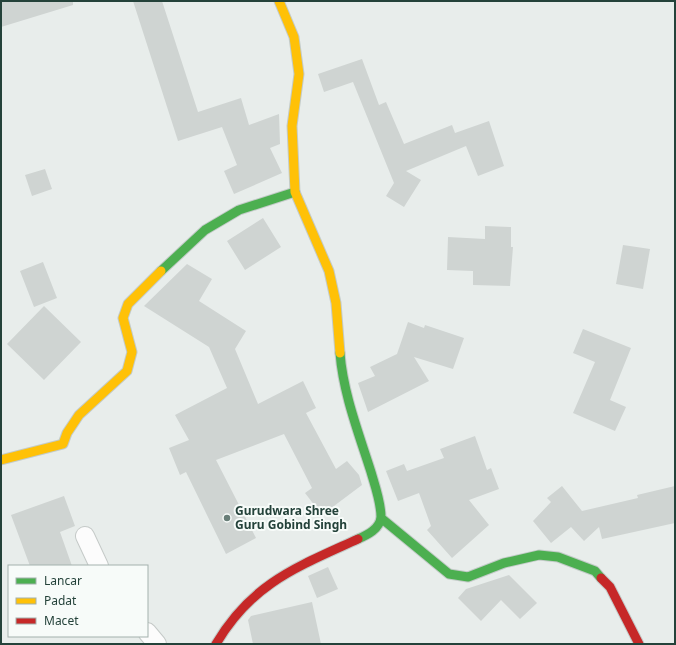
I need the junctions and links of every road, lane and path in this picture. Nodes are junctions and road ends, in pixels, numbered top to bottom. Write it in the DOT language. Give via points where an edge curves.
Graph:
graph roads {
  1 [pos="279,1"];
  2 [pos="295,192"];
  3 [pos="1,460"];
  4 [pos="381,518"];
  5 [pos="85,536"];
  6 [pos="99,565"];
  7 [pos="148,633"];
  8 [pos="157,644"];
  9 [pos="216,644"];
  10 [pos="640,644"];
  1 -- 2 [label="street" via="294,37 299,74 292,126"];
  2 -- 3 [label="street" via="239,210 205,230 128,304 123,318 132,352 127,371 79,415 63,444"];
  2 -- 4 [label="street" via="329,271 336,303 346,388 378,497"];
  4 -- 9 [label="street" via="376,528 368,535 291,571 253,595 224,626"];
  4 -- 10 [label="street" via="449,574 468,577 504,563 539,556 558,557 594,571 610,587"];
  5 -- 6 [label="street"];
  7 -- 8 [label="street"];
}
